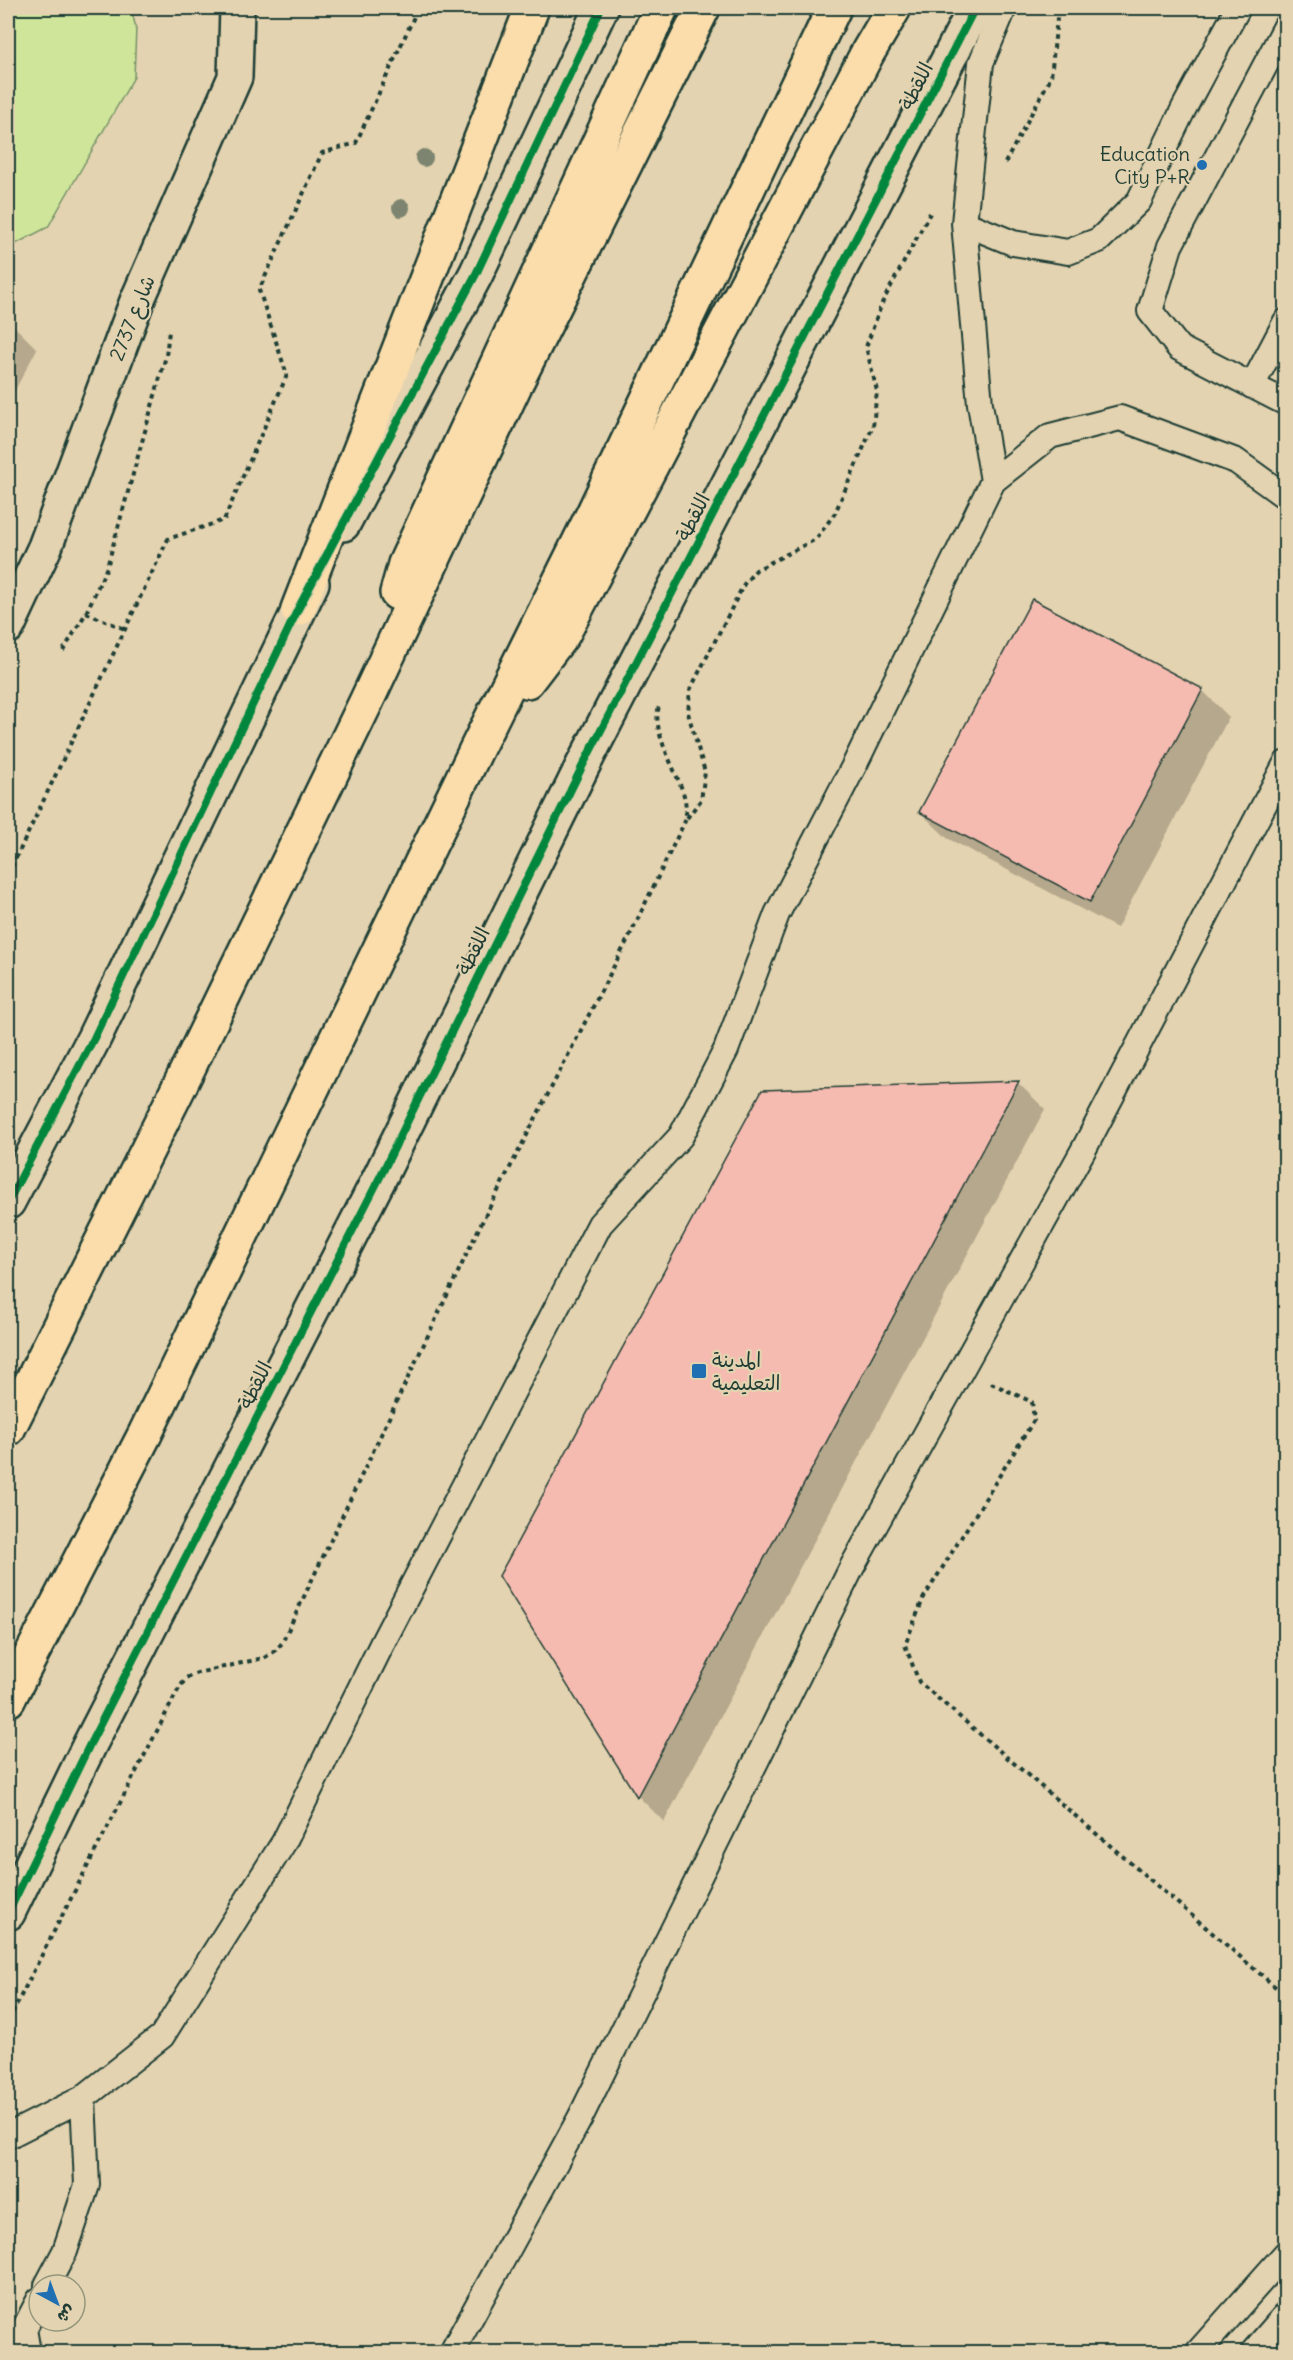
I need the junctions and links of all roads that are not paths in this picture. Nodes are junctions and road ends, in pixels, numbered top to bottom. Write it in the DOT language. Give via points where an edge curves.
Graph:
graph roads {
  1 [pos="237,8"];
  2 [pos="532,8"];
  3 [pos="601,8"];
  4 [pos="661,8"];
  5 [pos="703,8"];
  6 [pos="834,8"];
  7 [pos="894,8"];
  8 [pos="975,8"];
  9 [pos="1004,8"];
  10 [pos="1238,8"];
  11 [pos="1286,26"];
  12 [pos="964,223"];
  13 [pos="1286,321"];
  14 [pos="1252,386"];
  15 [pos="1286,403"];
  16 [pos="993,482"];
  17 [pos="1286,497"];
  18 [pos="298,609"];
  19 [pos="8,626"];
  20 [pos="366,702"];
  21 [pos="477,748"];
  22 [pos="1286,763"];
  23 [pos="8,1202"];
  24 [pos="8,1429"];
  25 [pos="8,1701"];
  26 [pos="8,1913"];
  27 [pos="82,2098"];
  28 [pos="8,2136"];
  29 [pos="1286,2253"];
  30 [pos="53,2273"];
  31 [pos="1286,2314"];
  32 [pos="27,2323"];
  33 [pos="28,2352"];
  34 [pos="452,2352"];
  35 [pos="1198,2352"];
  36 [pos="1253,2352"];
  1 -- 19 [label="street, شارع 2737" via="235,77 137,301 45,547"];
  2 -- 18 [label="main road"];
  3 -- 18 [label="street" via="477,274"];
  4 -- 20 [label="main road" via="405,564"];
  5 -- 20 [label="main road" via="517,381"];
  6 -- 21 [label="main road"];
  7 -- 21 [label="main road" via="563,634"];
  8 -- 26 [label="street, اللقطة" via="582,767"];
  9 -- 12 [label="lane" via="981,63"];
  10 -- 12 [label="lane" via="1139,201 1099,240 1068,252 1013,243"];
  11 -- 14 [label="lane" via="1170,246 1150,311 1179,348"];
  12 -- 16 [label="lane" via="980,404"];
  13 -- 14 [label="lane"];
  14 -- 15 [label="lane"];
  16 -- 17 [label="lane" via="1050,436 1120,418 1236,461"];
  16 -- 27 [label="lane" via="777,914 726,1050 681,1136 600,1224 284,1842 162,2036"];
  18 -- 23 [label="street" via="94,1038"];
  20 -- 24 [label="main road"];
  21 -- 25 [label="main road" via="151,1423"];
  22 -- 34 [label="lane" via="1085,1147 852,1567 580,2118"];
  27 -- 28 [label="lane"];
  27 -- 30 [label="lane" via="87,2185 65,2251"];
  29 -- 35 [label="lane"];
  31 -- 36 [label="lane"];
  32 -- 33 [label="lane" via="24,2329"];
}
